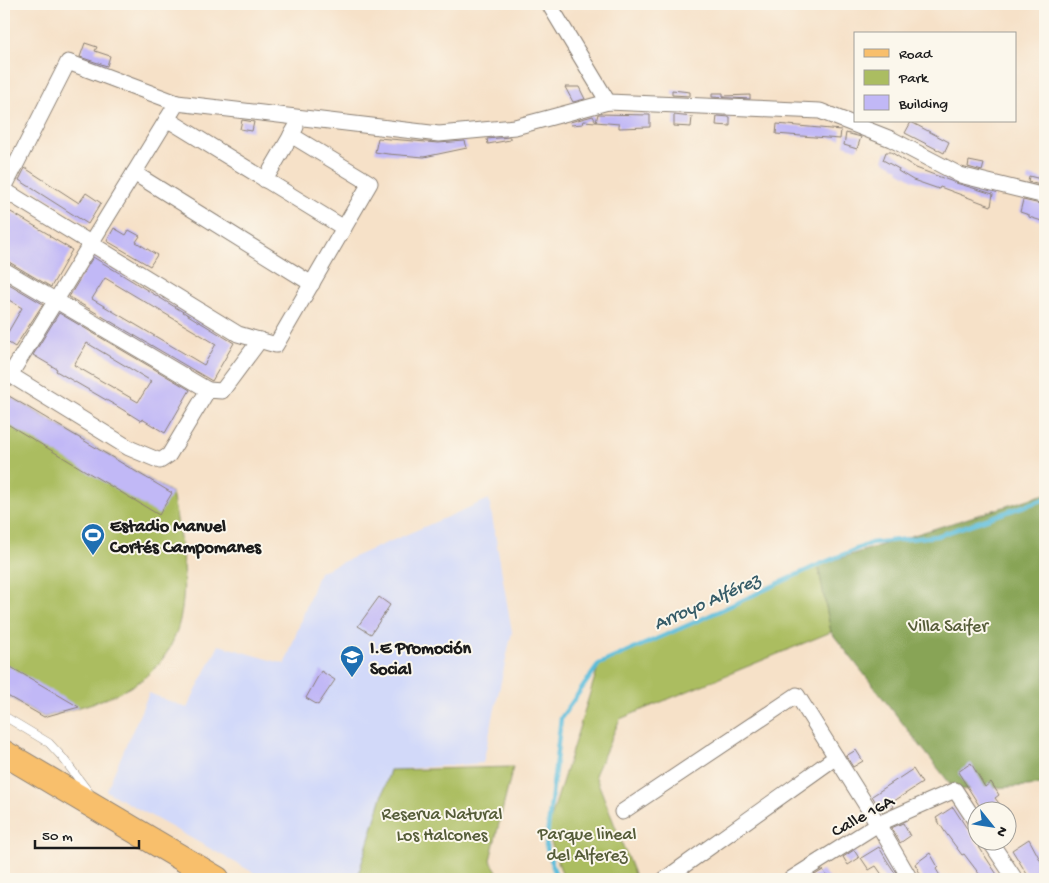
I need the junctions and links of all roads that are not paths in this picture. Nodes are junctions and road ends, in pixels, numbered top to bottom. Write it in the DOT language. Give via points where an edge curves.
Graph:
graph roads {
  1 [pos="549,4"];
  2 [pos="608,102"];
  3 [pos="177,103"];
  4 [pos="302,118"];
  5 [pos="167,120"];
  6 [pos="292,135"];
  7 [pos="134,173"];
  8 [pos="265,180"];
  9 [pos="4,189"];
  10 [pos="1045,196"];
  11 [pos="344,228"];
  12 [pos="91,244"];
  13 [pos="4,270"];
  14 [pos="312,284"];
  15 [pos="55,302"];
  16 [pos="260,340"];
  17 [pos="7,373"];
  18 [pos="208,390"];
  19 [pos="4,716"];
  20 [pos="4,753"];
  21 [pos="836,757"];
  22 [pos="966,807"];
  23 [pos="100,809"];
  24 [pos="622,812"];
  25 [pos="878,824"];
  26 [pos="996,850"];
  27 [pos="217,879"];
  28 [pos="665,879"];
  29 [pos="791,879"];
  30 [pos="910,879"];
  31 [pos="1015,879"];
  1 -- 2 [label="street"];
  2 -- 4 [label="street" via="514,127 439,134"];
  2 -- 10 [label="street" via="820,111 891,138 960,175"];
  3 -- 4 [label="street"];
  3 -- 5 [label="street"];
  3 -- 9 [label="street" via="68,62"];
  4 -- 6 [label="street"];
  5 -- 7 [label="street"];
  5 -- 8 [label="street"];
  6 -- 8 [label="street"];
  6 -- 11 [label="street" via="370,183"];
  7 -- 12 [label="street"];
  7 -- 14 [label="street"];
  8 -- 11 [label="street"];
  9 -- 12 [label="street"];
  11 -- 14 [label="street"];
  12 -- 15 [label="street"];
  12 -- 16 [label="street" via="238,334"];
  13 -- 15 [label="street"];
  14 -- 16 [label="street" via="276,345"];
  15 -- 17 [label="street"];
  15 -- 18 [label="street"];
  16 -- 18 [label="street" via="222,391"];
  17 -- 18 [label="street" via="128,448 160,461 169,455"];
  19 -- 23 [label="lane" via="49,743 80,779"];
  20 -- 23 [label="main road"];
  21 -- 24 [label="street" via="797,695"];
  21 -- 25 [label="street"];
  21 -- 28 [label="street"];
  22 -- 25 [label="street, Calle 16A" via="955,790"];
  23 -- 27 [label="main road"];
  25 -- 29 [label="street, Calle 16A"];
  25 -- 30 [label="street"];
  26 -- 31 [label="street"];
}
